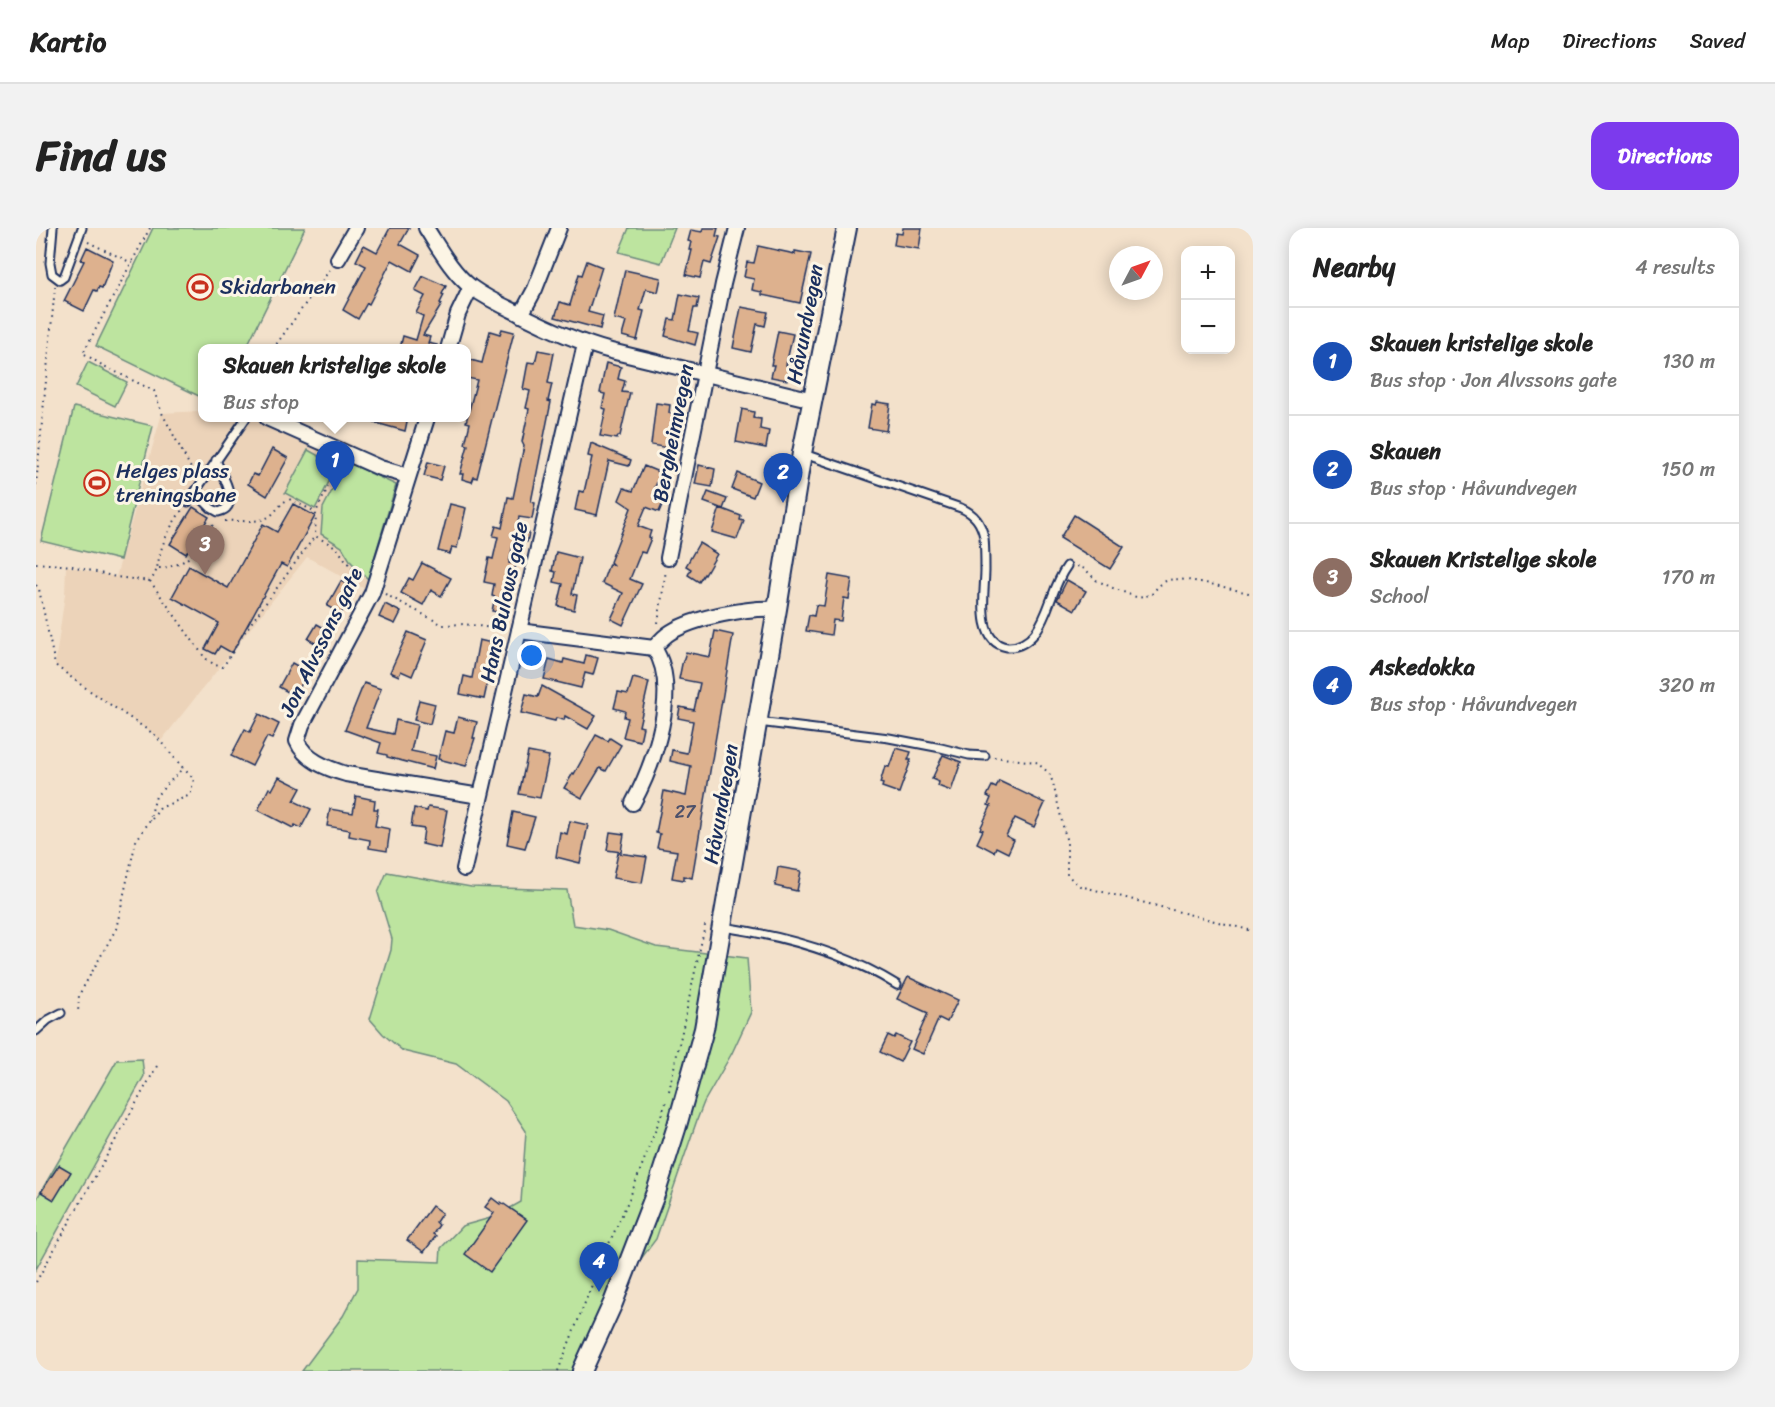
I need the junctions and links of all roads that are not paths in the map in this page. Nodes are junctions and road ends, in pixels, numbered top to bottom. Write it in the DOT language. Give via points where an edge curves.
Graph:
graph roads {
  1 [pos="53,228"];
  2 [pos="82,228"];
  3 [pos="356,228"];
  4 [pos="426,228"];
  5 [pos="560,228"];
  6 [pos="737,228"];
  7 [pos="847,228"];
  8 [pos="338,259"];
  9 [pos="471,287"];
  10 [pos="521,315"];
  11 [pos="449,344"];
  12 [pos="585,344"];
  13 [pos="705,374"];
  14 [pos="813,400"];
  15 [pos="243,422"];
  16 [pos="278,422"];
  17 [pos="425,422"];
  18 [pos="802,453"];
  19 [pos="216,460"];
  20 [pos="408,476"];
  21 [pos="197,489"];
  22 [pos="188,502"];
  23 [pos="668,558"];
  24 [pos="1067,566"];
  25 [pos="777,609"];
  26 [pos="519,631"];
  27 [pos="654,648"];
  28 [pos="758,722"];
  29 [pos="985,756"];
  30 [pos="480,796"];
  31 [pos="633,803"];
  32 [pos="464,870"];
  33 [pos="723,927"];
  34 [pos="897,985"];
  35 [pos="61,1013"];
  36 [pos="36,1031"];
  37 [pos="582,1371"];
  1 -- 2 [label="lane" via="50,263 52,274 60,280"];
  3 -- 8 [label="street"];
  4 -- 9 [label="street"];
  5 -- 10 [label="street"];
  6 -- 13 [label="street, Bergheimvegen"];
  7 -- 14 [label="main road, Håvundvegen"];
  9 -- 10 [label="street"];
  9 -- 11 [label="street"];
  10 -- 12 [label="street"];
  12 -- 13 [label="street"];
  12 -- 26 [label="street, Hans Bulows gate"];
  13 -- 14 [label="street"];
  13 -- 23 [label="street, Bergheimvegen"];
  14 -- 18 [label="main road, Håvundvegen"];
  15 -- 19 [label="lane"];
  16 -- 20 [label="street" via="380,468"];
  17 -- 20 [label="street, Jon Alvssons gate"];
  18 -- 24 [label="lane" via="961,508 974,516 984,537 984,617 990,636 1000,645 1013,647 1031,637 1042,622"];
  18 -- 25 [label="main road, Håvundvegen"];
  19 -- 21 [label="lane"];
  19 -- 21 [label="lane" via="231,497 230,505 222,511 211,508"];
  20 -- 30 [label="street, Jon Alvssons gate" via="372,593 297,741 301,750 327,769"];
  21 -- 22 [label="lane"];
  25 -- 27 [label="street" via="746,610 684,626"];
  25 -- 28 [label="main road, Håvundvegen"];
  26 -- 27 [label="street"];
  26 -- 30 [label="street, Hans Bulows gate"];
  27 -- 31 [label="street" via="665,678 662,724 652,764"];
  28 -- 29 [label="lane" via="888,738"];
  28 -- 33 [label="main road, Håvundvegen"];
  30 -- 32 [label="street, Hans Bulows gate"];
  33 -- 34 [label="lane" via="842,956"];
  33 -- 37 [label="main road, Håvundvegen" via="704,1029 673,1140 638,1242"];
  35 -- 36 [label="lane"];
}
